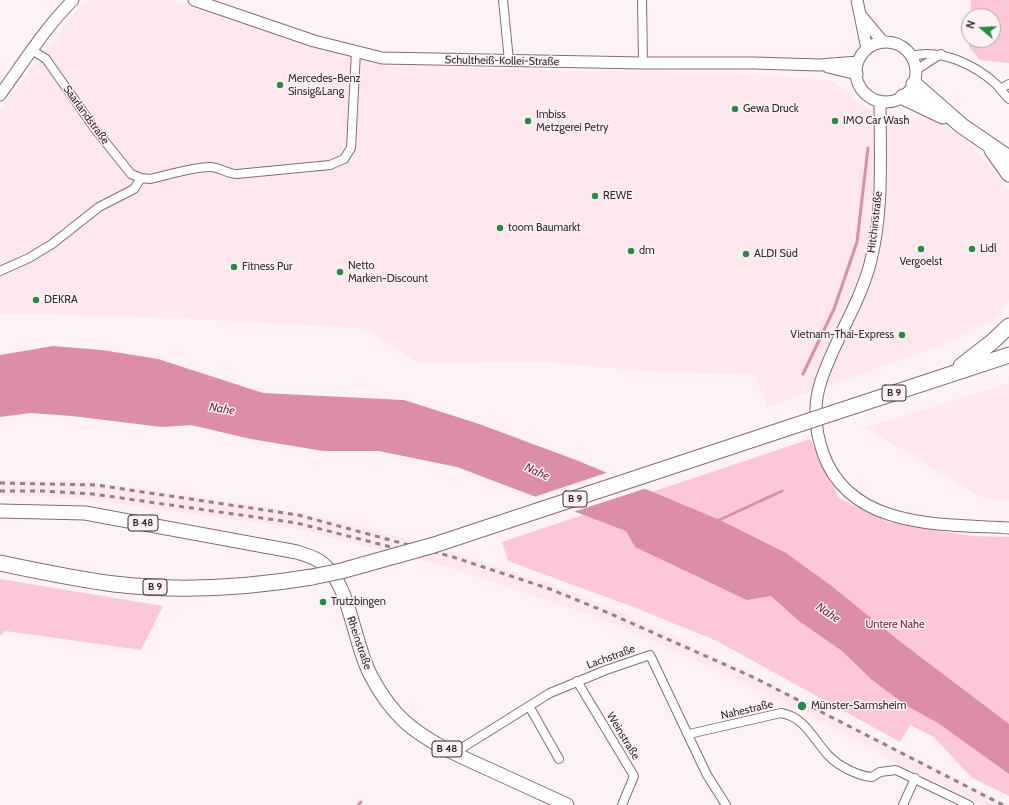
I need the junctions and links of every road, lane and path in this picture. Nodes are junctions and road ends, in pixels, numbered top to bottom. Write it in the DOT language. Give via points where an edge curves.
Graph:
graph roads {
  1 [pos="73,0"];
  2 [pos="194,0"];
  3 [pos="503,0"];
  4 [pos="642,0"];
  5 [pos="857,0"];
  6 [pos="862,17"];
  7 [pos="884,42"];
  8 [pos="867,49"];
  9 [pos="32,50"];
  10 [pos="356,52"];
  11 [pos="941,54"];
  12 [pos="912,56"];
  13 [pos="509,61"];
  14 [pos="858,62"];
  15 [pos="643,63"];
  16 [pos="819,65"];
  17 [pos="856,74"];
  18 [pos="915,77"];
  19 [pos="1009,84"];
  20 [pos="1000,89"];
  21 [pos="0,95"];
  22 [pos="903,97"];
  23 [pos="1009,99"];
  24 [pos="880,101"];
  25 [pos="962,126"];
  26 [pos="988,144"];
  27 [pos="1009,157"];
  28 [pos="1009,174"];
  29 [pos="141,178"];
  30 [pos="0,271"];
  31 [pos="1009,326"];
  32 [pos="1009,355"];
  33 [pos="952,374"];
  34 [pos="0,511"];
  35 [pos="1009,528"];
  36 [pos="0,563"];
  37 [pos="576,681"];
  38 [pos="529,706"];
  39 [pos="689,734"];
  40 [pos="458,755"];
  41 [pos="559,759"];
  42 [pos="915,778"];
  43 [pos="567,805"];
  44 [pos="622,805"];
  45 [pos="726,805"];
  46 [pos="903,805"];
  47 [pos="969,805"];
  1 -- 9 [label="main road"];
  2 -- 10 [label="main road, Schultheiß-Kollei-Straße" via="314,42"];
  3 -- 13 [label="street"];
  4 -- 15 [label="street"];
  5 -- 6 [label="main road"];
  6 -- 7 [label="main road"];
  6 -- 8 [label="main road"];
  7 -- 8 [label="main road"];
  7 -- 12 [label="main road" via="899,45"];
  8 -- 14 [label="main road"];
  9 -- 21 [label="main road"];
  9 -- 29 [label="street, Saarlandstraße" via="46,59 95,129 131,174"];
  10 -- 13 [label="main road, Schultheiß-Kollei-Straße" via="382,58"];
  10 -- 29 [label="street" via="351,148 342,161 330,165 237,174 229,174 222,169 210,167 150,179"];
  11 -- 12 [label="street"];
  11 -- 18 [label="street"];
  11 -- 20 [label="street" via="976,70"];
  12 -- 18 [label="main road"];
  13 -- 15 [label="main road, Schultheiß-Kollei-Straße"];
  14 -- 16 [label="main road, Schultheiß-Kollei-Straße"];
  14 -- 17 [label="main road"];
  15 -- 16 [label="main road, Schultheiß-Kollei-Straße"];
  16 -- 17 [label="main road, Schultheiß-Kollei-Straße"];
  17 -- 24 [label="main road" via="864,92"];
  18 -- 22 [label="main road"];
  18 -- 25 [label="highway"];
  19 -- 20 [label="street"];
  20 -- 23 [label="street"];
  22 -- 24 [label="main road" via="888,102"];
  22 -- 25 [label="highway"];
  24 -- 35 [label="main road, Hitchinstraße" via="879,207 875,242 854,306 821,381 817,401 818,434 829,467 851,494 876,510 928,523"];
  25 -- 26 [label="highway"];
  26 -- 27 [label="highway"];
  26 -- 28 [label="highway"];
  29 -- 30 [label="street" via="134,189 99,207 52,244"];
  31 -- 33 [label="highway"];
  32 -- 33 [label="highway, B 9"];
  33 -- 36 [label="highway, B 9, bridge" via="434,545 312,577 242,587 176,588 114,584"];
  34 -- 40 [label="main road, Rheinstraße / B 48" via="70,512 140,522 297,552 322,562 341,586 361,653 380,693 410,726 435,744"];
  37 -- 38 [label="street, Lachstraße"];
  37 -- 39 [label="street, Lachstraße" via="650,655"];
  37 -- 44 [label="street, Weinstraße" via="634,776"];
  38 -- 40 [label="street, Lachstraße" via="462,748"];
  38 -- 41 [label="street"];
  39 -- 42 [label="street, Nahestraße" via="780,713 788,714 807,728 829,756 846,767 865,776 872,777 880,772 896,770"];
  39 -- 45 [label="street, Lachstraße" via="707,775"];
  40 -- 43 [label="main road, Rheinstraße / B 48"];
  42 -- 46 [label="street"];
  42 -- 47 [label="street, Nahestraße"];
}
